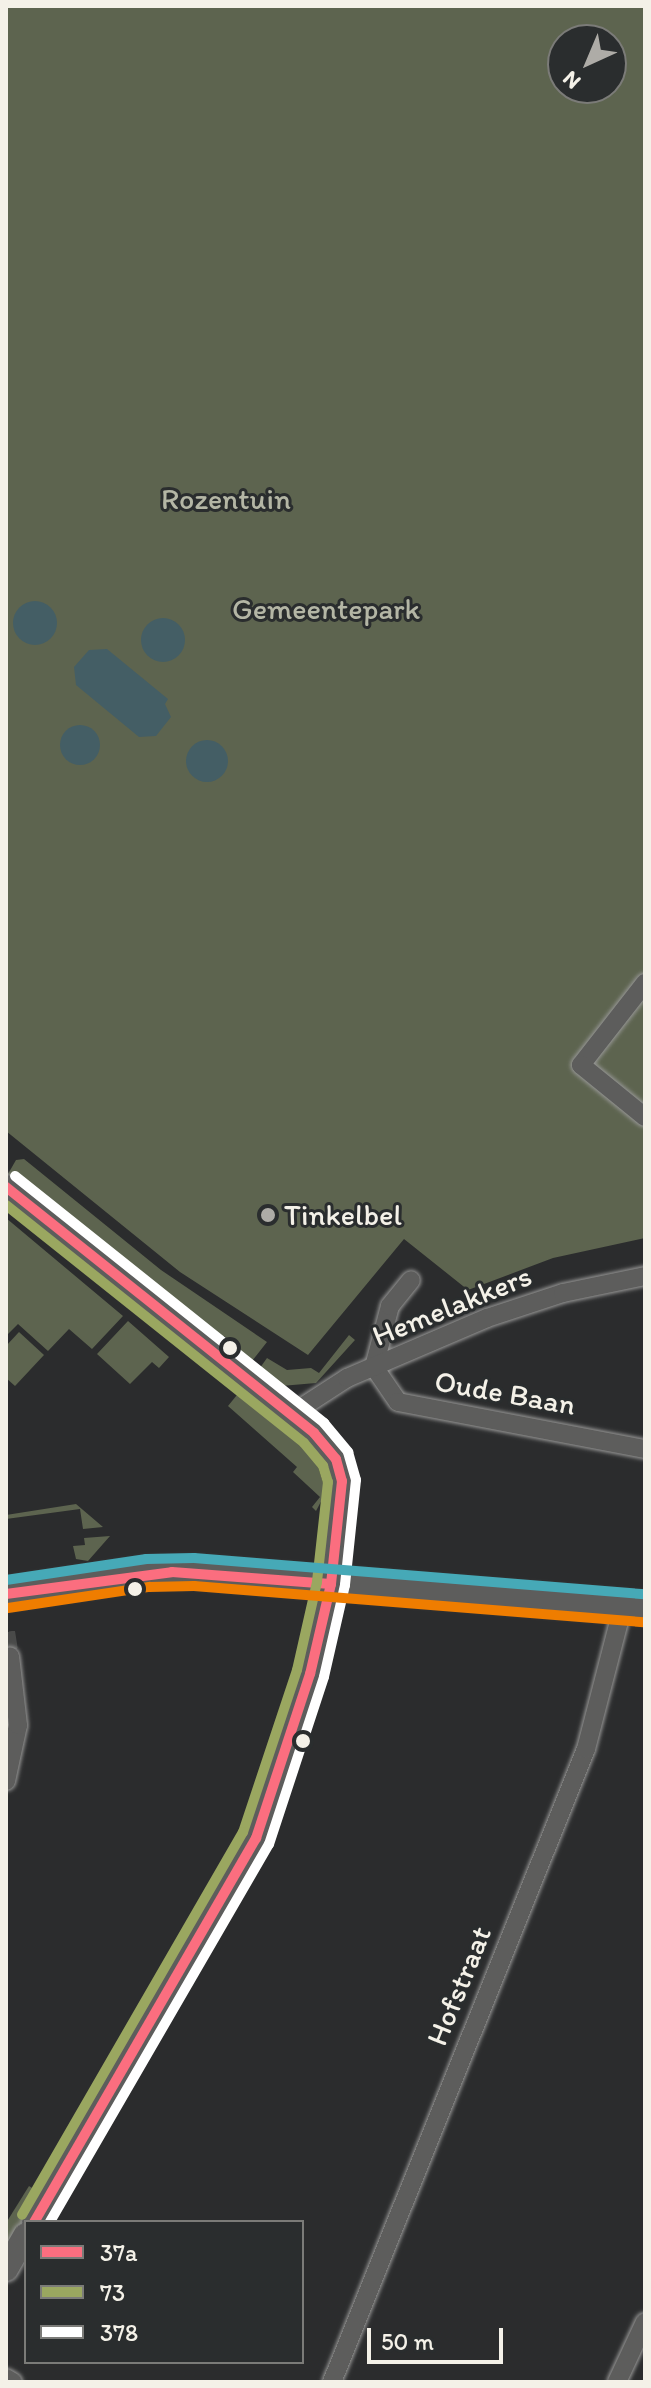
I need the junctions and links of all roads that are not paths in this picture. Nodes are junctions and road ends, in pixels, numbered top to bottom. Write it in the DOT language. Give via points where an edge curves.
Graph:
graph roads {
  1 [pos="645,983"];
  2 [pos="645,1117"];
  3 [pos="6,1187"];
  4 [pos="645,1276"];
  5 [pos="411,1280"];
  6 [pos="374,1367"];
  7 [pos="290,1415"];
  8 [pos="645,1449"];
  9 [pos="331,1584"];
  10 [pos="6,1594"];
  11 [pos="634,1607"];
  12 [pos="10,1656"];
  13 [pos="6,1781"];
  14 [pos="35,2220"];
  15 [pos="24,2238"];
  16 [pos="6,2269"];
  17 [pos="645,2322"];
  18 [pos="6,2378"];
  19 [pos="13,2382"];
  20 [pos="332,2382"];
  21 [pos="617,2382"];
  1 -- 2 [label="street" via="581,1065"];
  3 -- 7 [label="street"];
  4 -- 6 [label="street, Hemelakkers" via="532,1302"];
  5 -- 6 [label="street" via="390,1306"];
  6 -- 7 [label="street, Hemelakkers"];
  6 -- 8 [label="street, Oude Baan" via="398,1402"];
  7 -- 9 [label="street" via="326,1445 342,1481"];
  9 -- 10 [label="main road" via="172,1572"];
  9 -- 11 [label="main road"];
  9 -- 14 [label="street" via="299,1712 256,1838"];
  11 -- 20 [label="street, Hofstraat" via="586,1749"];
  12 -- 13 [label="street" via="18,1725"];
  15 -- 16 [label="street"];
  17 -- 21 [label="street"];
  18 -- 19 [label="street"];
}
